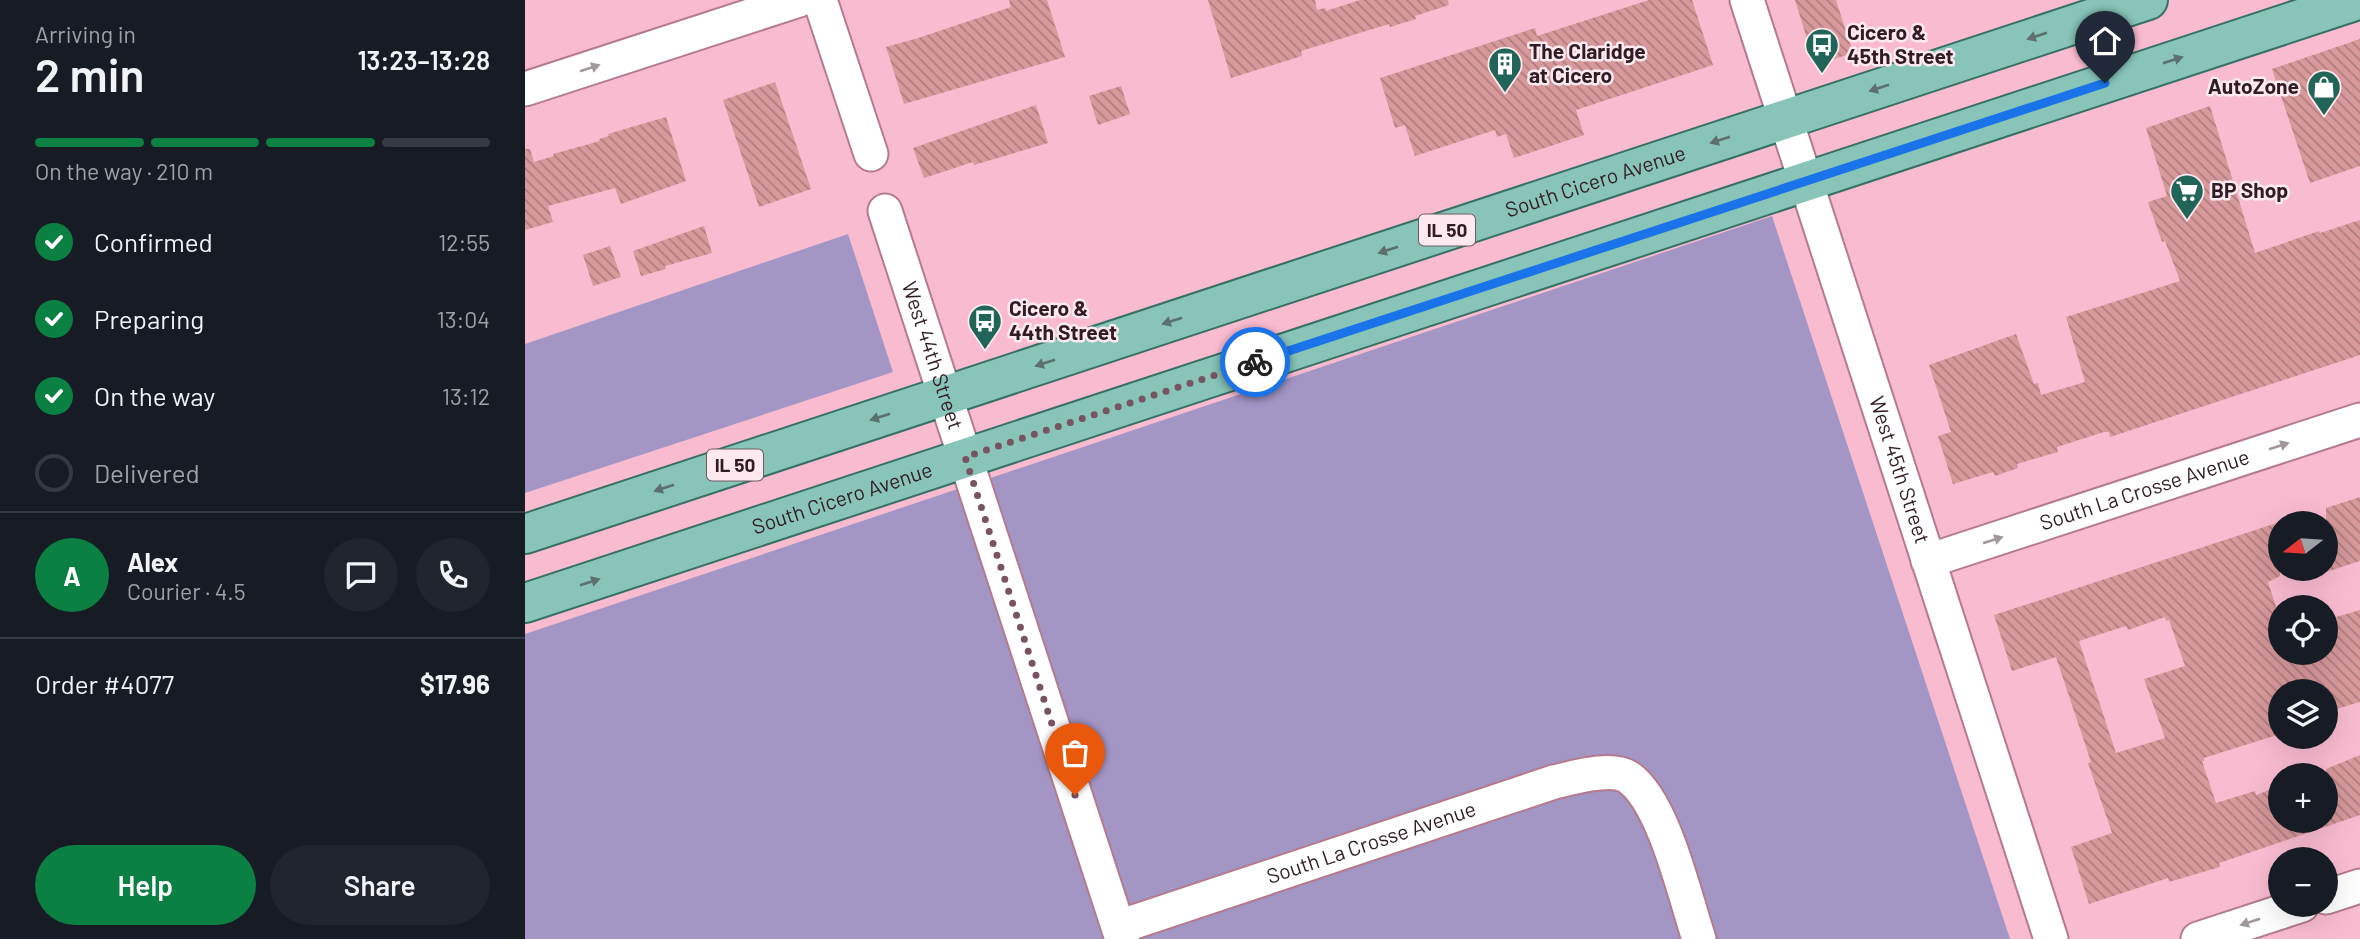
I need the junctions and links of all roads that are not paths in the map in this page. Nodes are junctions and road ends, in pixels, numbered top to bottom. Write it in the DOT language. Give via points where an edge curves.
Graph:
graph roads {
  1 [pos="799,0"];
  2 [pos="820,0"];
  3 [pos="1747,0"];
  4 [pos="2148,0"];
  5 [pos="2358,0"];
  6 [pos="525,89"];
  7 [pos="1785,118"];
  8 [pos="871,154"];
  9 [pos="1805,181"];
  10 [pos="885,211"];
  11 [pos="945,396"];
  12 [pos="2360,420"];
  13 [pos="965,457"];
  14 [pos="525,534"];
  15 [pos="1928,561"];
  16 [pos="525,603"];
  17 [pos="2360,886"];
  18 [pos="2338,893"];
  19 [pos="2268,916"];
  20 [pos="1120,933"];
  21 [pos="1699,939"];
  22 [pos="2051,939"];
  23 [pos="2198,939"];
  6 -- 1 [label="street, one-way"];
  2 -- 8 [label="street"];
  3 -- 7 [label="street, West 45th Street"];
  4 -- 7 [label="main road, South Cicero Avenue / IL 50, one-way"];
  9 -- 5 [label="main road, South Cicero Avenue, one-way"];
  7 -- 9 [label="street, West 45th Street"];
  7 -- 11 [label="main road, South Cicero Avenue / IL 50, one-way"];
  9 -- 13 [label="main road, South Cicero Avenue"];
  9 -- 15 [label="street, West 45th Street"];
  10 -- 11 [label="street, West 44th Street"];
  11 -- 13 [label="street, West 44th Street"];
  11 -- 14 [label="main road, South Cicero Avenue / IL 50, one-way"];
  15 -- 12 [label="street, South La Crosse Avenue, one-way"];
  16 -- 13 [label="main road, South Cicero Avenue, one-way"];
  13 -- 20 [label="street, West 44th Street"];
  15 -- 22 [label="street, West 45th Street"];
  17 -- 18 [label="street"];
  19 -- 23 [label="street, one-way"];
  20 -- 21 [label="street, South La Crosse Avenue" via="1554,782 1597,772 1627,776 1650,800"];
}
